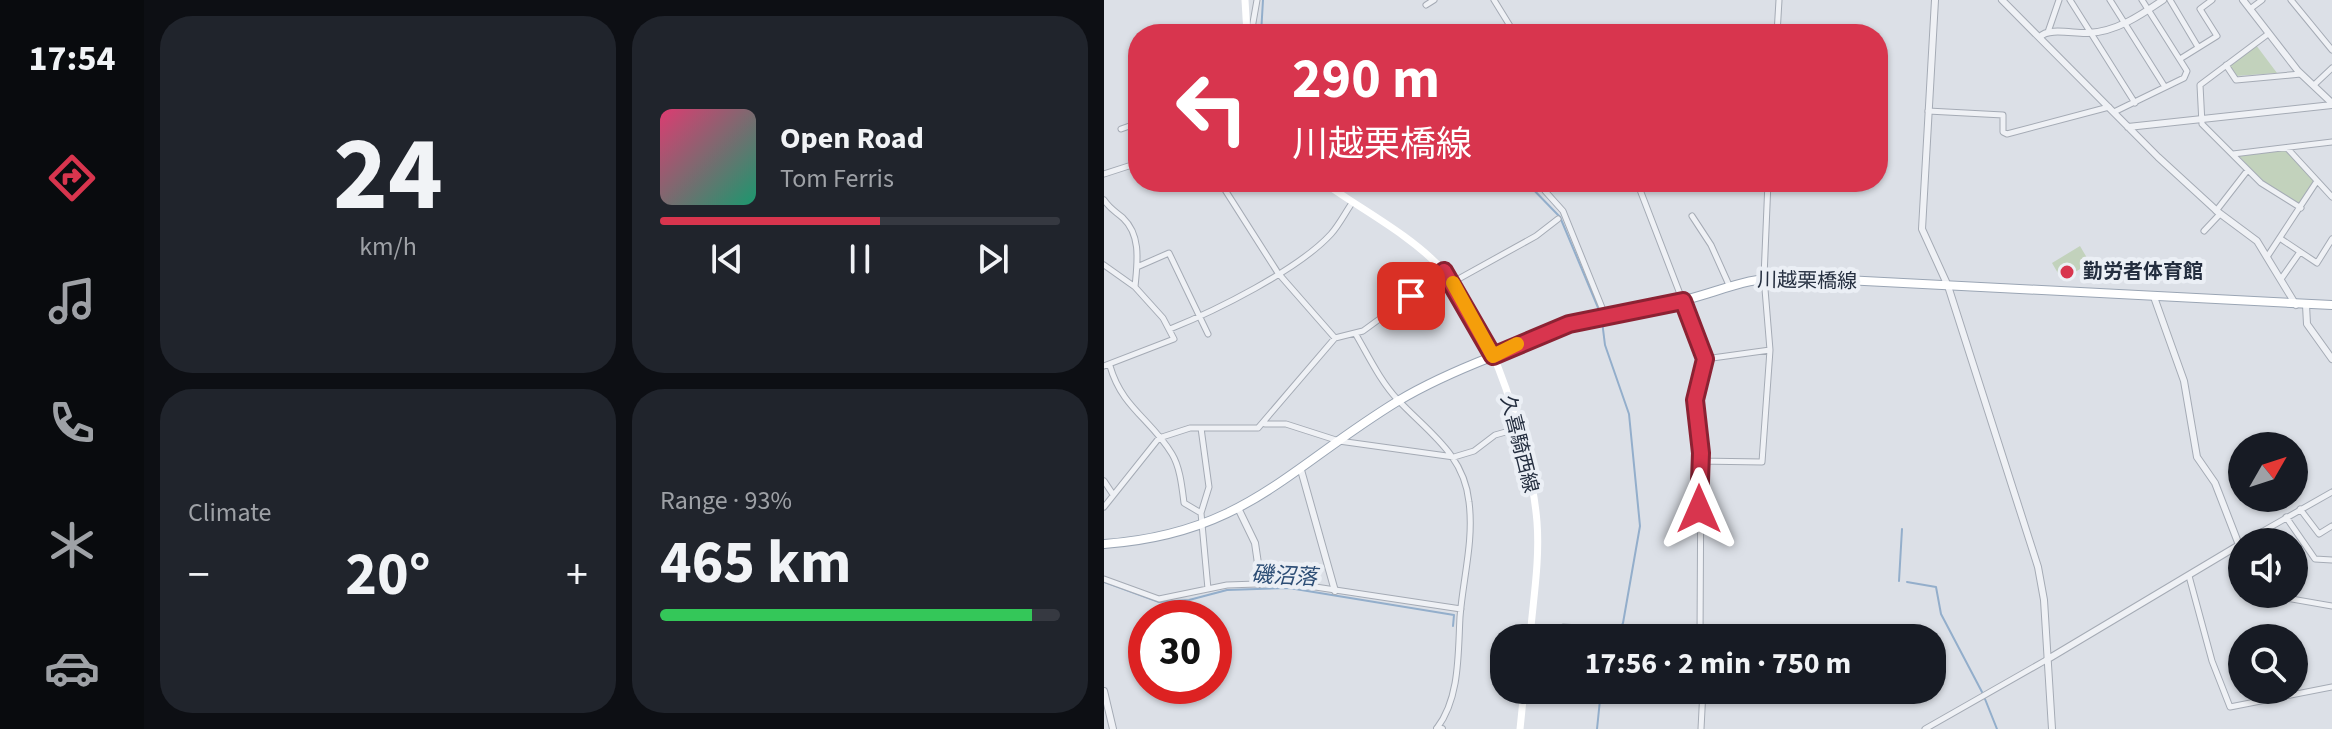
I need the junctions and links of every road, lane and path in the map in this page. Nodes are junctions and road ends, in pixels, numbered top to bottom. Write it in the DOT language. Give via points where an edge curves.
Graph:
graph roads {
  1 [pos="1245,0"];
  2 [pos="1257,0"];
  3 [pos="1434,0"];
  4 [pos="1494,0"];
  5 [pos="1779,0"];
  6 [pos="1935,0"];
  7 [pos="2002,0"];
  8 [pos="2059,0"];
  9 [pos="2070,0"];
  10 [pos="2110,0"];
  11 [pos="2142,0"];
  12 [pos="2163,0"];
  13 [pos="2170,0"];
  14 [pos="2194,0"];
  15 [pos="2212,0"];
  16 [pos="2243,0"];
  17 [pos="2262,0"];
  18 [pos="2291,0"];
  19 [pos="1426,5"];
  20 [pos="2200,9"];
  21 [pos="2148,10"];
  22 [pos="2249,10"];
  23 [pos="2125,23"];
  24 [pos="1248,24"];
  25 [pos="1251,24"];
  26 [pos="1509,24"];
  27 [pos="1778,24"];
  28 [pos="2048,32"];
  29 [pos="2091,33"];
  30 [pos="2268,34"];
  31 [pos="2040,37"];
  32 [pos="2198,47"];
  33 [pos="2332,50"];
  34 [pos="2179,59"];
  35 [pos="2226,65"];
  36 [pos="2332,68"];
  37 [pos="2302,74"];
  38 [pos="2314,85"];
  39 [pos="2166,87"];
  40 [pos="2135,103"];
  41 [pos="2332,104"];
  42 [pos="2112,110"];
  43 [pos="1928,111"];
  44 [pos="2203,120"];
  45 [pos="1128,127"];
  46 [pos="2128,127"];
  47 [pos="1121,129"];
  48 [pos="2329,143"];
  49 [pos="2286,147"];
  50 [pos="2332,150"];
  51 [pos="2233,154"];
  52 [pos="1128,166"];
  53 [pos="2247,171"];
  54 [pos="1104,174"];
  55 [pos="2317,181"];
  56 [pos="1226,192"];
  57 [pos="1337,192"];
  58 [pos="1546,192"];
  59 [pos="1641,192"];
  60 [pos="1768,192"];
  61 [pos="2332,197"];
  62 [pos="1104,200"];
  63 [pos="1352,203"];
  64 [pos="2301,208"];
  65 [pos="2218,213"];
  66 [pos="1692,216"];
  67 [pos="1558,219"];
  68 [pos="2204,231"];
  69 [pos="2281,239"];
  70 [pos="2332,239"];
  71 [pos="2300,252"];
  72 [pos="2267,257"];
  73 [pos="1104,265"];
  74 [pos="1137,267"];
  75 [pos="1444,271"];
  76 [pos="1278,273"];
  77 [pos="1764,277"];
  78 [pos="2281,279"];
  79 [pos="1453,282"];
  80 [pos="1729,285"];
  81 [pos="1948,286"];
  82 [pos="1135,287"];
  83 [pos="2154,297"];
  84 [pos="1683,301"];
  85 [pos="2301,305"];
  86 [pos="2332,305"];
  87 [pos="1605,315"];
  88 [pos="1200,317"];
  89 [pos="1170,329"];
  90 [pos="1355,333"];
  91 [pos="1208,334"];
  92 [pos="1335,338"];
  93 [pos="1770,350"];
  94 [pos="1493,356"];
  95 [pos="2332,358"];
  96 [pos="1705,359"];
  97 [pos="1107,366"];
  98 [pos="1398,401"];
  99 [pos="1264,424"];
  100 [pos="1201,428"];
  101 [pos="1520,428"];
  102 [pos="1159,438"];
  103 [pos="1339,441"];
  104 [pos="1454,457"];
  105 [pos="1699,461"];
  106 [pos="1301,470"];
  107 [pos="1104,481"];
  108 [pos="2332,492"];
  109 [pos="1112,494"];
  110 [pos="2308,505"];
  111 [pos="1104,507"];
  112 [pos="1239,510"];
  113 [pos="2295,512"];
  114 [pos="2302,512"];
  115 [pos="1201,513"];
  116 [pos="2286,517"];
  117 [pos="1202,525"];
  118 [pos="2332,526"];
  119 [pos="2235,528"];
  120 [pos="2269,528"];
  121 [pos="1104,544"];
  122 [pos="2228,553"];
  123 [pos="2332,560"];
  124 [pos="2189,576"];
  125 [pos="1104,579"];
  126 [pos="1261,584"];
  127 [pos="1208,589"];
  128 [pos="1335,591"];
  129 [pos="2308,602"];
  130 [pos="2332,606"];
  131 [pos="1461,609"];
  132 [pos="1531,624"];
  133 [pos="1700,624"];
  134 [pos="2048,659"];
  135 [pos="2332,687"];
  136 [pos="1104,691"];
  137 [pos="1523,704"];
  138 [pos="1702,704"];
  139 [pos="1113,729"];
  140 [pos="1439,729"];
  141 [pos="1520,729"];
  142 [pos="1701,729"];
  143 [pos="1925,729"];
  144 [pos="2052,729"];
  1 -- 24 [label="main road"];
  2 -- 25 [label="street"];
  3 -- 19 [label="street"];
  4 -- 26 [label="street"];
  5 -- 27 [label="street"];
  6 -- 43 [label="street"];
  7 -- 31 [label="street"];
  8 -- 28 [label="street"];
  9 -- 29 [label="street"];
  10 -- 23 [label="street"];
  11 -- 21 [label="street"];
  12 -- 21 [label="street"];
  13 -- 32 [label="street"];
  14 -- 20 [label="street"];
  15 -- 20 [label="street"];
  16 -- 22 [label="street"];
  17 -- 22 [label="street"];
  18 -- 33 [label="street"];
  20 -- 32 [label="street" via="2217,36"];
  21 -- 23 [label="street"];
  21 -- 34 [label="street"];
  22 -- 30 [label="street"];
  23 -- 29 [label="street"];
  23 -- 39 [label="street"];
  28 -- 29 [label="street"];
  28 -- 31 [label="street"];
  29 -- 40 [label="street"];
  30 -- 35 [label="street"];
  30 -- 37 [label="street"];
  31 -- 42 [label="street"];
  32 -- 34 [label="street"];
  34 -- 39 [label="street" via="2187,71 2184,78"];
  35 -- 37 [label="street" via="2236,80"];
  35 -- 44 [label="street" via="2200,85"];
  36 -- 38 [label="street"];
  37 -- 38 [label="street"];
  38 -- 41 [label="street"];
  39 -- 40 [label="street"];
  40 -- 42 [label="street"];
  41 -- 44 [label="street"];
  42 -- 43 [label="street" via="2007,134 2003,115"];
  42 -- 46 [label="street"];
  43 -- 81 [label="street" via="1922,229"];
  44 -- 46 [label="street"];
  44 -- 51 [label="street"];
  45 -- 47 [label="street"];
  46 -- 65 [label="street"];
  48 -- 49 [label="street"];
  48 -- 50 [label="street"];
  49 -- 51 [label="street"];
  49 -- 55 [label="street"];
  51 -- 53 [label="street"];
  52 -- 54 [label="street"];
  53 -- 64 [label="street"];
  53 -- 65 [label="street"];
  55 -- 61 [label="street"];
  55 -- 64 [label="street"];
  56 -- 76 [label="street"];
  57 -- 63 [label="main road, 久喜騎西線"];
  58 -- 87 [label="street" via="1563,211"];
  59 -- 84 [label="street"];
  60 -- 77 [label="street"];
  62 -- 74 [label="street" via="1125,220 1138,245"];
  63 -- 75 [label="main road, 久喜騎西線"];
  63 -- 76 [label="street" via="1331,233"];
  64 -- 69 [label="street"];
  65 -- 68 [label="street"];
  65 -- 72 [label="street" via="2255,239"];
  66 -- 80 [label="street"];
  67 -- 79 [label="street"];
  69 -- 71 [label="street"];
  69 -- 72 [label="street"];
  70 -- 71 [label="street" via="2317,263"];
  71 -- 78 [label="street"];
  72 -- 78 [label="street"];
  73 -- 82 [label="street"];
  74 -- 82 [label="street"];
  74 -- 88 [label="street" via="1169,253"];
  75 -- 79 [label="main road, 久喜騎西線"];
  75 -- 90 [label="street"];
  76 -- 88 [label="street"];
  76 -- 92 [label="street"];
  77 -- 80 [label="main road, 川越栗橋線"];
  77 -- 81 [label="main road, 川越栗橋線"];
  77 -- 93 [label="street"];
  78 -- 85 [label="street"];
  79 -- 94 [label="main road, 久喜騎西線"];
  80 -- 84 [label="main road, 川越栗橋線"];
  81 -- 83 [label="main road, 川越栗橋線"];
  81 -- 134 [label="street" via="2038,567"];
  82 -- 89 [label="street"];
  83 -- 85 [label="main road, 川越栗橋線"];
  83 -- 119 [label="street" via="2184,381 2197,457"];
  84 -- 87 [label="main road, 川越栗橋線"];
  84 -- 96 [label="street"];
  85 -- 86 [label="main road, 川越栗橋線"];
  85 -- 95 [label="street" via="2307,324"];
  87 -- 94 [label="main road, 川越栗橋線" via="1554,329"];
  88 -- 89 [label="street"];
  88 -- 91 [label="street"];
  89 -- 97 [label="street" via="1171,343"];
  90 -- 92 [label="street"];
  90 -- 98 [label="street"];
  92 -- 99 [label="street"];
  93 -- 96 [label="street"];
  93 -- 105 [label="street" via="1762,462"];
  94 -- 98 [label="main road, 川越栗橋線"];
  94 -- 101 [label="main road, 久喜騎西線"];
  96 -- 105 [label="street" via="1695,400"];
  97 -- 102 [label="street" via="1119,393"];
  98 -- 103 [label="main road, 川越栗橋線"];
  98 -- 104 [label="street"];
  99 -- 100 [label="street"];
  99 -- 103 [label="street" via="1286,424"];
  100 -- 102 [label="street"];
  100 -- 115 [label="street" via="1209,487"];
  101 -- 104 [label="street"];
  101 -- 132 [label="main road, 久喜騎西線" via="1537,520"];
  102 -- 109 [label="street"];
  102 -- 115 [label="street" via="1173,455 1184,503"];
  103 -- 104 [label="street"];
  103 -- 106 [label="main road, 川越栗橋線"];
  104 -- 131 [label="street" via="1470,503 1470,558"];
  105 -- 133 [label="street"];
  106 -- 112 [label="main road, 川越栗橋線"];
  106 -- 128 [label="street"];
  107 -- 109 [label="street"];
  108 -- 110 [label="street"];
  109 -- 111 [label="street"];
  112 -- 117 [label="main road, 川越栗橋線"];
  112 -- 126 [label="street" via="1255,543"];
  113 -- 116 [label="street"];
  114 -- 118 [label="street" via="2319,534"];
  115 -- 117 [label="street"];
  116 -- 120 [label="street"];
  116 -- 123 [label="street" via="2315,559"];
  117 -- 121 [label="main road, 川越栗橋線"];
  117 -- 127 [label="street"];
  122 -- 124 [label="street"];
  124 -- 134 [label="street"];
  124 -- 135 [label="street" via="2230,707"];
  125 -- 127 [label="street" via="1159,599"];
  126 -- 127 [label="street"];
  126 -- 128 [label="street"];
  128 -- 131 [label="street"];
  129 -- 130 [label="street"];
  131 -- 140 [label="street" via="1456,674"];
  134 -- 143 [label="street"];
  134 -- 144 [label="street"];
  136 -- 139 [label="street"];
  137 -- 141 [label="main road"];
  138 -- 142 [label="street"];
}
